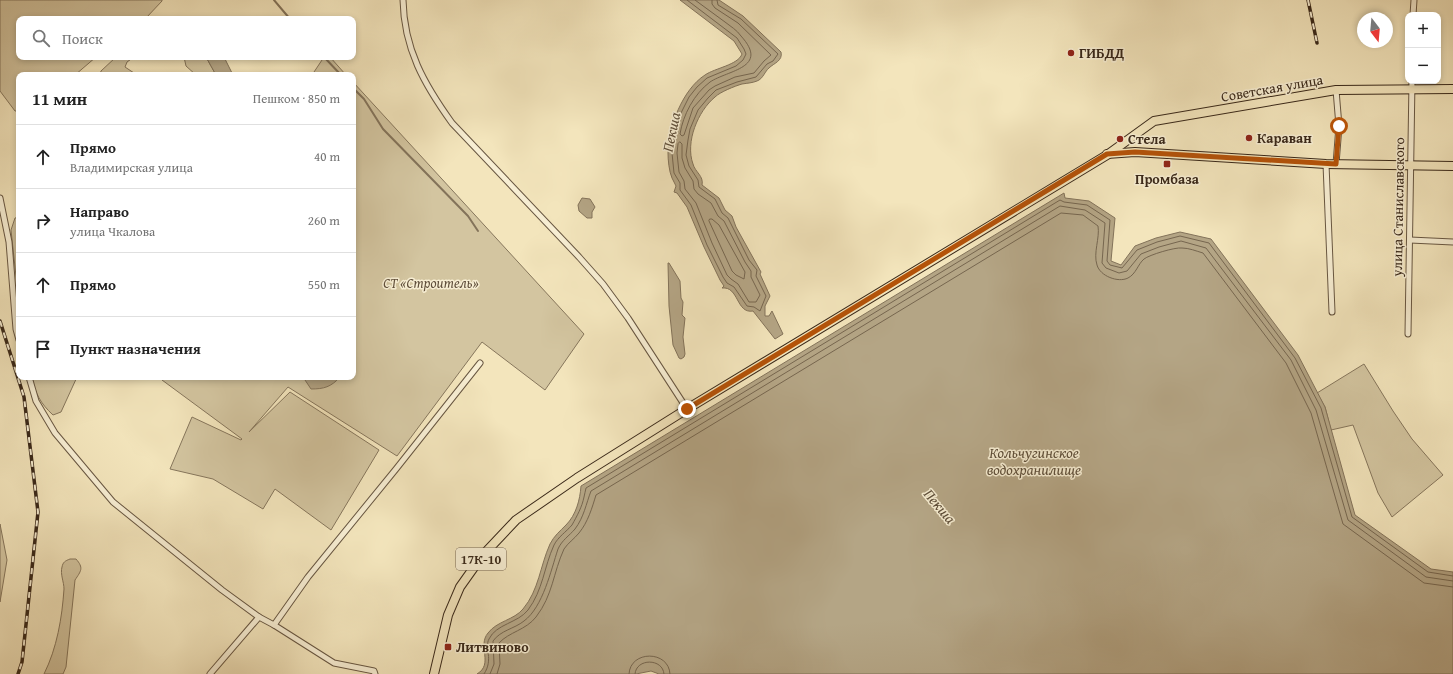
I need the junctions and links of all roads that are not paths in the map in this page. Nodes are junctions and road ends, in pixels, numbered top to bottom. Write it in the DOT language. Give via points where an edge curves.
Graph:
graph roads {
  1 [pos="403,0"];
  2 [pos="1414,0"];
  3 [pos="1413,12"];
  4 [pos="1412,85"];
  5 [pos="1453,89"];
  6 [pos="1336,90"];
  7 [pos="1107,154"];
  8 [pos="1326,164"];
  9 [pos="1336,164"];
  10 [pos="1411,165"];
  11 [pos="1453,166"];
  12 [pos="0,198"];
  13 [pos="1410,240"];
  14 [pos="1453,242"];
  15 [pos="1332,312"];
  16 [pos="16,328"];
  17 [pos="1408,334"];
  18 [pos="480,363"];
  19 [pos="30,380"];
  20 [pos="687,409"];
  21 [pos="259,617"];
  22 [pos="274,625"];
  23 [pos="210,674"];
  24 [pos="376,674"];
  25 [pos="434,674"];
  1 -- 20 [label="street" via="403,20 409,44 423,79 439,105 452,123 603,284"];
  2 -- 3 [label="street"];
  4 -- 5 [label="main road, Советская улица"];
  4 -- 6 [label="main road, Советская улица"];
  4 -- 10 [label="street, улица Станиславского"];
  6 -- 7 [label="main road, Советская улица" via="1154,121"];
  6 -- 9 [label="street" via="1339,126"];
  7 -- 8 [label="main road" via="1135,152"];
  7 -- 20 [label="main road, Советская улица"];
  8 -- 9 [label="main road"];
  8 -- 15 [label="street"];
  9 -- 10 [label="main road"];
  10 -- 11 [label="main road"];
  10 -- 13 [label="street, улица Станиславского"];
  12 -- 16 [label="street" via="9,242"];
  13 -- 14 [label="street"];
  13 -- 17 [label="street, улица Станиславского"];
  18 -- 22 [label="street" via="308,577"];
  19 -- 21 [label="street" via="36,401 55,433 114,502"];
  20 -- 25 [label="main road, Советская улица / 17К-10" via="577,478 516,520 460,587 448,615"];
  21 -- 22 [label="street"];
  21 -- 23 [label="street"];
  22 -- 24 [label="street" via="334,663 374,671"];
}
